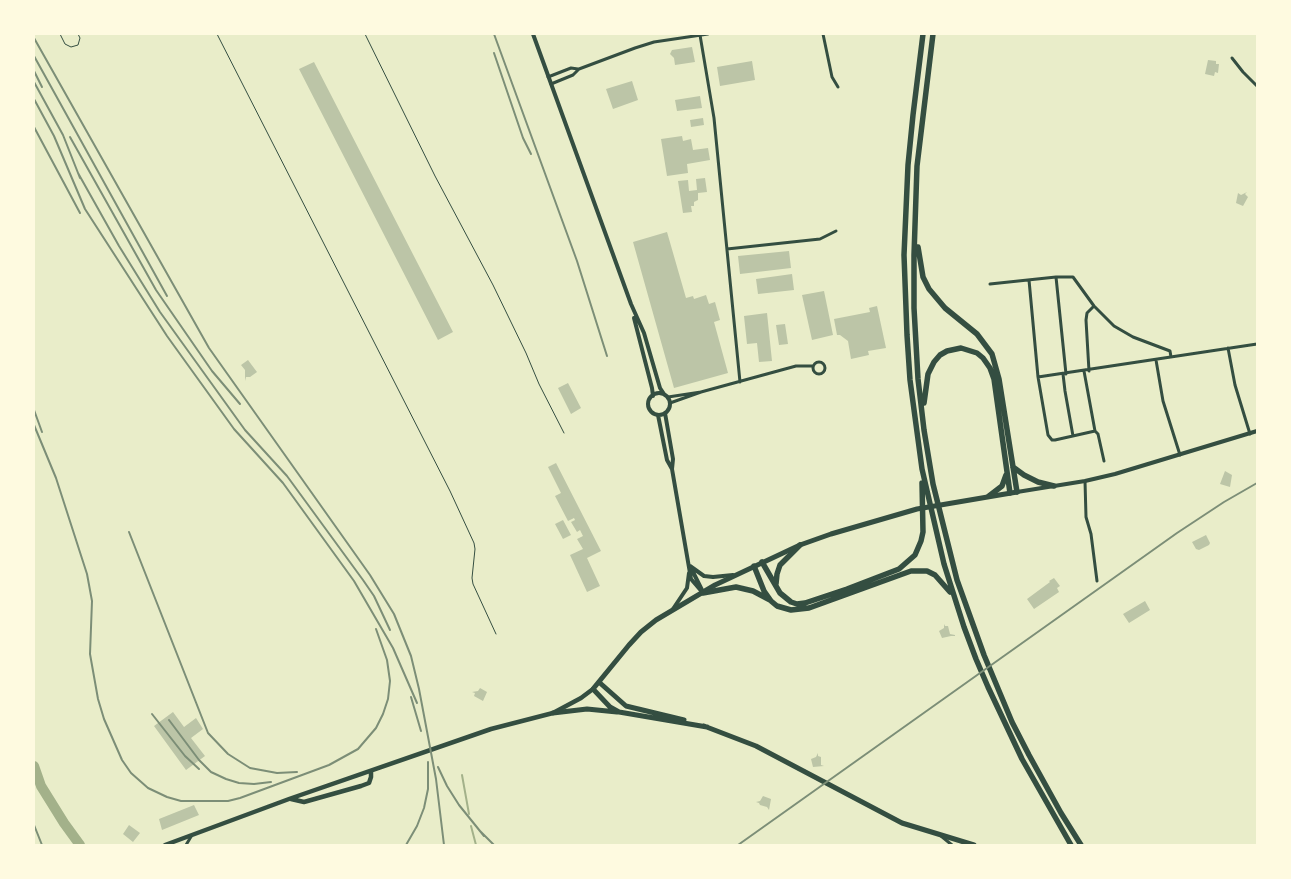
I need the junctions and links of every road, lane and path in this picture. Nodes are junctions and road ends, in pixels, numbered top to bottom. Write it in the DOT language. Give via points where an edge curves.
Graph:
graph roads {
  1 [pos="60,34"];
  2 [pos="78,34"];
  3 [pos="217,34"];
  4 [pos="365,34"];
  5 [pos="533,34"];
  6 [pos="708,34"];
  7 [pos="824,34"];
  8 [pos="923,34"];
  9 [pos="933,34"];
  10 [pos="700,35"];
  11 [pos="1232,58"];
  12 [pos="578,69"];
  13 [pos="548,77"];
  14 [pos="551,84"];
  15 [pos="1257,86"];
  16 [pos="838,87"];
  17 [pos="836,231"];
  18 [pos="727,249"];
  19 [pos="916,255"];
  20 [pos="1056,277"];
  21 [pos="1029,280"];
  22 [pos="990,284"];
  23 [pos="631,304"];
  24 [pos="1094,306"];
  25 [pos="1257,344"];
  26 [pos="1228,348"];
  27 [pos="1171,357"];
  28 [pos="1156,360"];
  29 [pos="813,366"];
  30 [pos="1089,370"];
  31 [pos="1084,371"];
  32 [pos="1064,374"];
  33 [pos="1038,377"];
  34 [pos="740,382"];
  35 [pos="701,392"];
  36 [pos="664,394"];
  37 [pos="652,396"];
  38 [pos="668,397"];
  39 [pos="670,403"];
  40 [pos="666,413"];
  41 [pos="658,415"];
  42 [pos="924,430"];
  43 [pos="1095,432"];
  44 [pos="1257,432"];
  45 [pos="564,433"];
  46 [pos="1250,434"];
  47 [pos="1073,436"];
  48 [pos="1180,455"];
  49 [pos="1104,461"];
  50 [pos="1010,467"];
  51 [pos="672,468"];
  52 [pos="1085,481"];
  53 [pos="924,486"];
  54 [pos="1054,486"];
  55 [pos="1017,492"];
  56 [pos="1010,493"];
  57 [pos="989,496"];
  58 [pos="800,545"];
  59 [pos="762,562"];
  60 [pos="690,566"];
  61 [pos="754,566"];
  62 [pos="737,574"];
  63 [pos="1097,581"];
  64 [pos="776,586"];
  65 [pos="702,593"];
  66 [pos="954,598"];
  67 [pos="771,601"];
  68 [pos="671,611"];
  69 [pos="496,634"];
  70 [pos="600,683"];
  71 [pos="594,689"];
  72 [pos="619,712"];
  73 [pos="553,713"];
  74 [pos="706,727"];
  75 [pos="371,772"];
  76 [pos="290,799"];
  77 [pos="193,834"];
  78 [pos="940,836"];
  79 [pos="165,845"];
  80 [pos="186,845"];
  81 [pos="952,845"];
  82 [pos="974,845"];
  83 [pos="1071,845"];
  84 [pos="1081,845"];
  1 -- 2 [label="lane" via="65,44 71,46 78,45"];
  3 -- 69 [label="lane" via="474,543 473,584"];
  4 -- 45 [label="lane" via="493,285"];
  5 -- 13 [label="street"];
  6 -- 10 [label="street"];
  7 -- 16 [label="street" via="832,77"];
  8 -- 53 [label="highway" via="913,114 904,255 909,372"];
  9 -- 19 [label="highway" via="915,207"];
  10 -- 12 [label="street" via="654,42"];
  10 -- 18 [label="street" via="714,118"];
  11 -- 15 [label="street"];
  12 -- 13 [label="street" via="571,68"];
  12 -- 14 [label="street" via="573,75"];
  13 -- 14 [label="street"];
  14 -- 23 [label="street"];
  17 -- 18 [label="street" via="820,239"];
  18 -- 34 [label="street"];
  19 -- 42 [label="highway" via="915,334"];
  19 -- 50 [label="highway" via="923,277 936,300 977,334 992,354 999,379"];
  20 -- 21 [label="street"];
  20 -- 24 [label="street" via="1072,277"];
  20 -- 32 [label="street"];
  21 -- 22 [label="street"];
  21 -- 33 [label="street"];
  23 -- 36 [label="street"];
  23 -- 37 [label="street"];
  24 -- 27 [label="street" via="1120,330 1170,351"];
  24 -- 30 [label="street" via="1087,313 1086,320"];
  25 -- 26 [label="street"];
  26 -- 27 [label="street"];
  26 -- 46 [label="street"];
  27 -- 28 [label="street"];
  28 -- 30 [label="street"];
  28 -- 48 [label="street" via="1163,401"];
  29 -- 29 [label="street" via="817,374 825,370 825,364 821,362"];
  29 -- 34 [label="street" via="796,366"];
  30 -- 31 [label="street"];
  31 -- 32 [label="street"];
  31 -- 43 [label="street"];
  32 -- 33 [label="street"];
  32 -- 47 [label="street"];
  33 -- 47 [label="street" via="1048,435 1052,440"];
  34 -- 35 [label="street"];
  35 -- 38 [label="street"];
  35 -- 39 [label="street"];
  36 -- 37 [label="street"];
  36 -- 38 [label="street"];
  37 -- 41 [label="street" via="649,406"];
  38 -- 39 [label="street"];
  39 -- 40 [label="street"];
  40 -- 41 [label="street"];
  40 -- 51 [label="street"];
  41 -- 51 [label="street"];
  42 -- 50 [label="highway" via="925,386 934,362 947,351 968,349 983,358 994,379"];
  42 -- 84 [label="highway" via="944,531 967,612 995,684 1029,755"];
  43 -- 47 [label="street"];
  43 -- 49 [label="street"];
  44 -- 46 [label="street"];
  46 -- 48 [label="street"];
  48 -- 52 [label="street"];
  50 -- 54 [label="highway" via="1038,482"];
  50 -- 55 [label="highway"];
  50 -- 56 [label="highway"];
  50 -- 57 [label="highway" via="1002,486"];
  51 -- 60 [label="street"];
  52 -- 54 [label="street"];
  52 -- 63 [label="street" via="1086,517"];
  53 -- 64 [label="highway" via="922,541 915,555 899,569 805,603 791,602"];
  53 -- 66 [label="highway"];
  54 -- 55 [label="street"];
  55 -- 56 [label="main road"];
  56 -- 57 [label="main road"];
  57 -- 58 [label="main road" via="917,509"];
  58 -- 59 [label="main road"];
  58 -- 64 [label="highway" via="778,569"];
  59 -- 61 [label="main road"];
  59 -- 64 [label="highway"];
  60 -- 62 [label="street" via="708,577"];
  60 -- 65 [label="street" via="691,579"];
  60 -- 68 [label="street" via="687,588"];
  61 -- 62 [label="main road"];
  61 -- 67 [label="highway"];
  62 -- 65 [label="main road"];
  65 -- 67 [label="highway" via="736,588 752,591"];
  65 -- 68 [label="main road"];
  66 -- 67 [label="highway" via="935,575 919,570 800,610 784,609"];
  66 -- 83 [label="highway" via="976,659 1022,759"];
  68 -- 70 [label="main road" via="641,632"];
  70 -- 71 [label="main road"];
  70 -- 74 [label="main road" via="626,706"];
  71 -- 72 [label="main road"];
  71 -- 73 [label="main road"];
  72 -- 73 [label="main road" via="587,709"];
  72 -- 74 [label="main road"];
  73 -- 75 [label="main road" via="491,729"];
  74 -- 78 [label="main road" via="756,746 902,823"];
  75 -- 76 [label="main road"];
  75 -- 76 [label="main road" via="369,782 361,786 304,802"];
  76 -- 77 [label="main road"];
  77 -- 79 [label="main road"];
  77 -- 80 [label="street"];
  78 -- 81 [label="street"];
  78 -- 82 [label="main road"];
}
